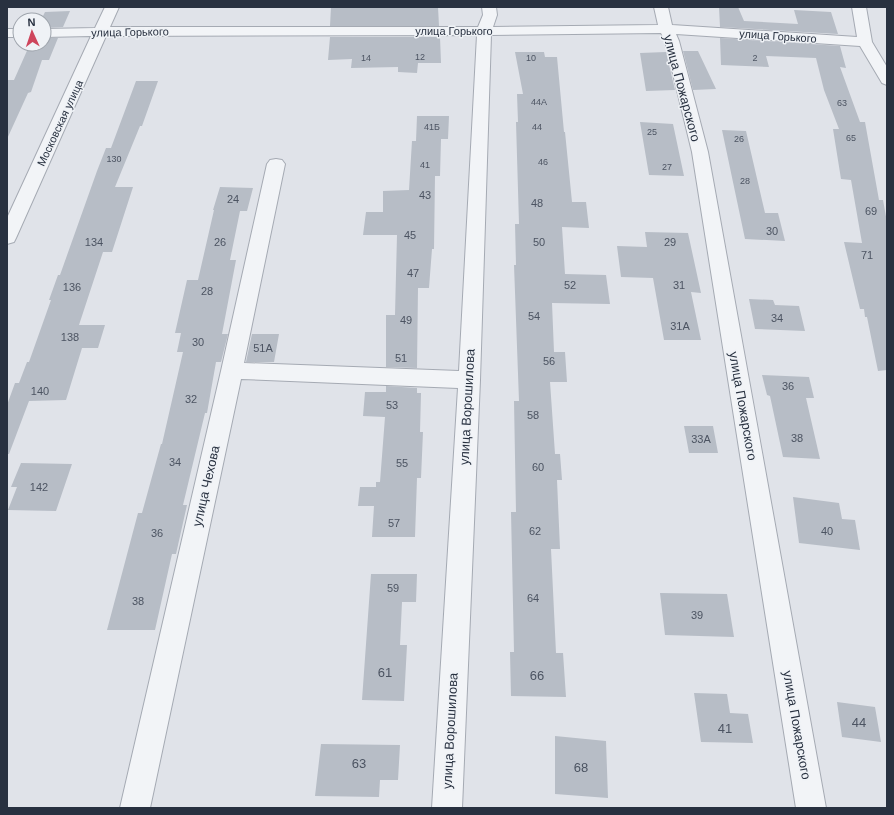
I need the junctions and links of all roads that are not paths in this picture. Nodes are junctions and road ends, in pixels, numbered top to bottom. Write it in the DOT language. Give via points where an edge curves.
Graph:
graph roads {
  1 [pos="112,7"];
  2 [pos="489,7"];
  3 [pos="661,7"];
  4 [pos="859,7"];
  5 [pos="666,29"];
  6 [pos="484,31"];
  7 [pos="102,32"];
  8 [pos="52,33"];
  9 [pos="864,42"];
  10 [pos="887,80"];
  11 [pos="276,164"];
  12 [pos="7,238"];
  13 [pos="232,371"];
  14 [pos="469,380"];
  15 [pos="135,808"];
  16 [pos="446,808"];
  17 [pos="811,808"];
  1 -- 7 [label="street, Московская улица"];
  2 -- 6 [label="street, улица Ворошилова" via="490,15"];
  3 -- 5 [label="street, улица Пожарского"];
  4 -- 9 [label="street"];
  5 -- 6 [label="street, улица Горького"];
  5 -- 9 [label="street, улица Горького"];
  5 -- 17 [label="street, улица Пожарского" via="672,41 700,152"];
  6 -- 7 [label="street, улица Горького"];
  6 -- 14 [label="street, улица Ворошилова"];
  7 -- 8 [label="street, улица Горького"];
  7 -- 12 [label="street, Московская улица"];
  9 -- 10 [label="street"];
  11 -- 13 [label="street, улица Чехова"];
  13 -- 14 [label="street"];
  13 -- 15 [label="street, улица Чехова"];
  14 -- 16 [label="street, улица Ворошилова"];
}
